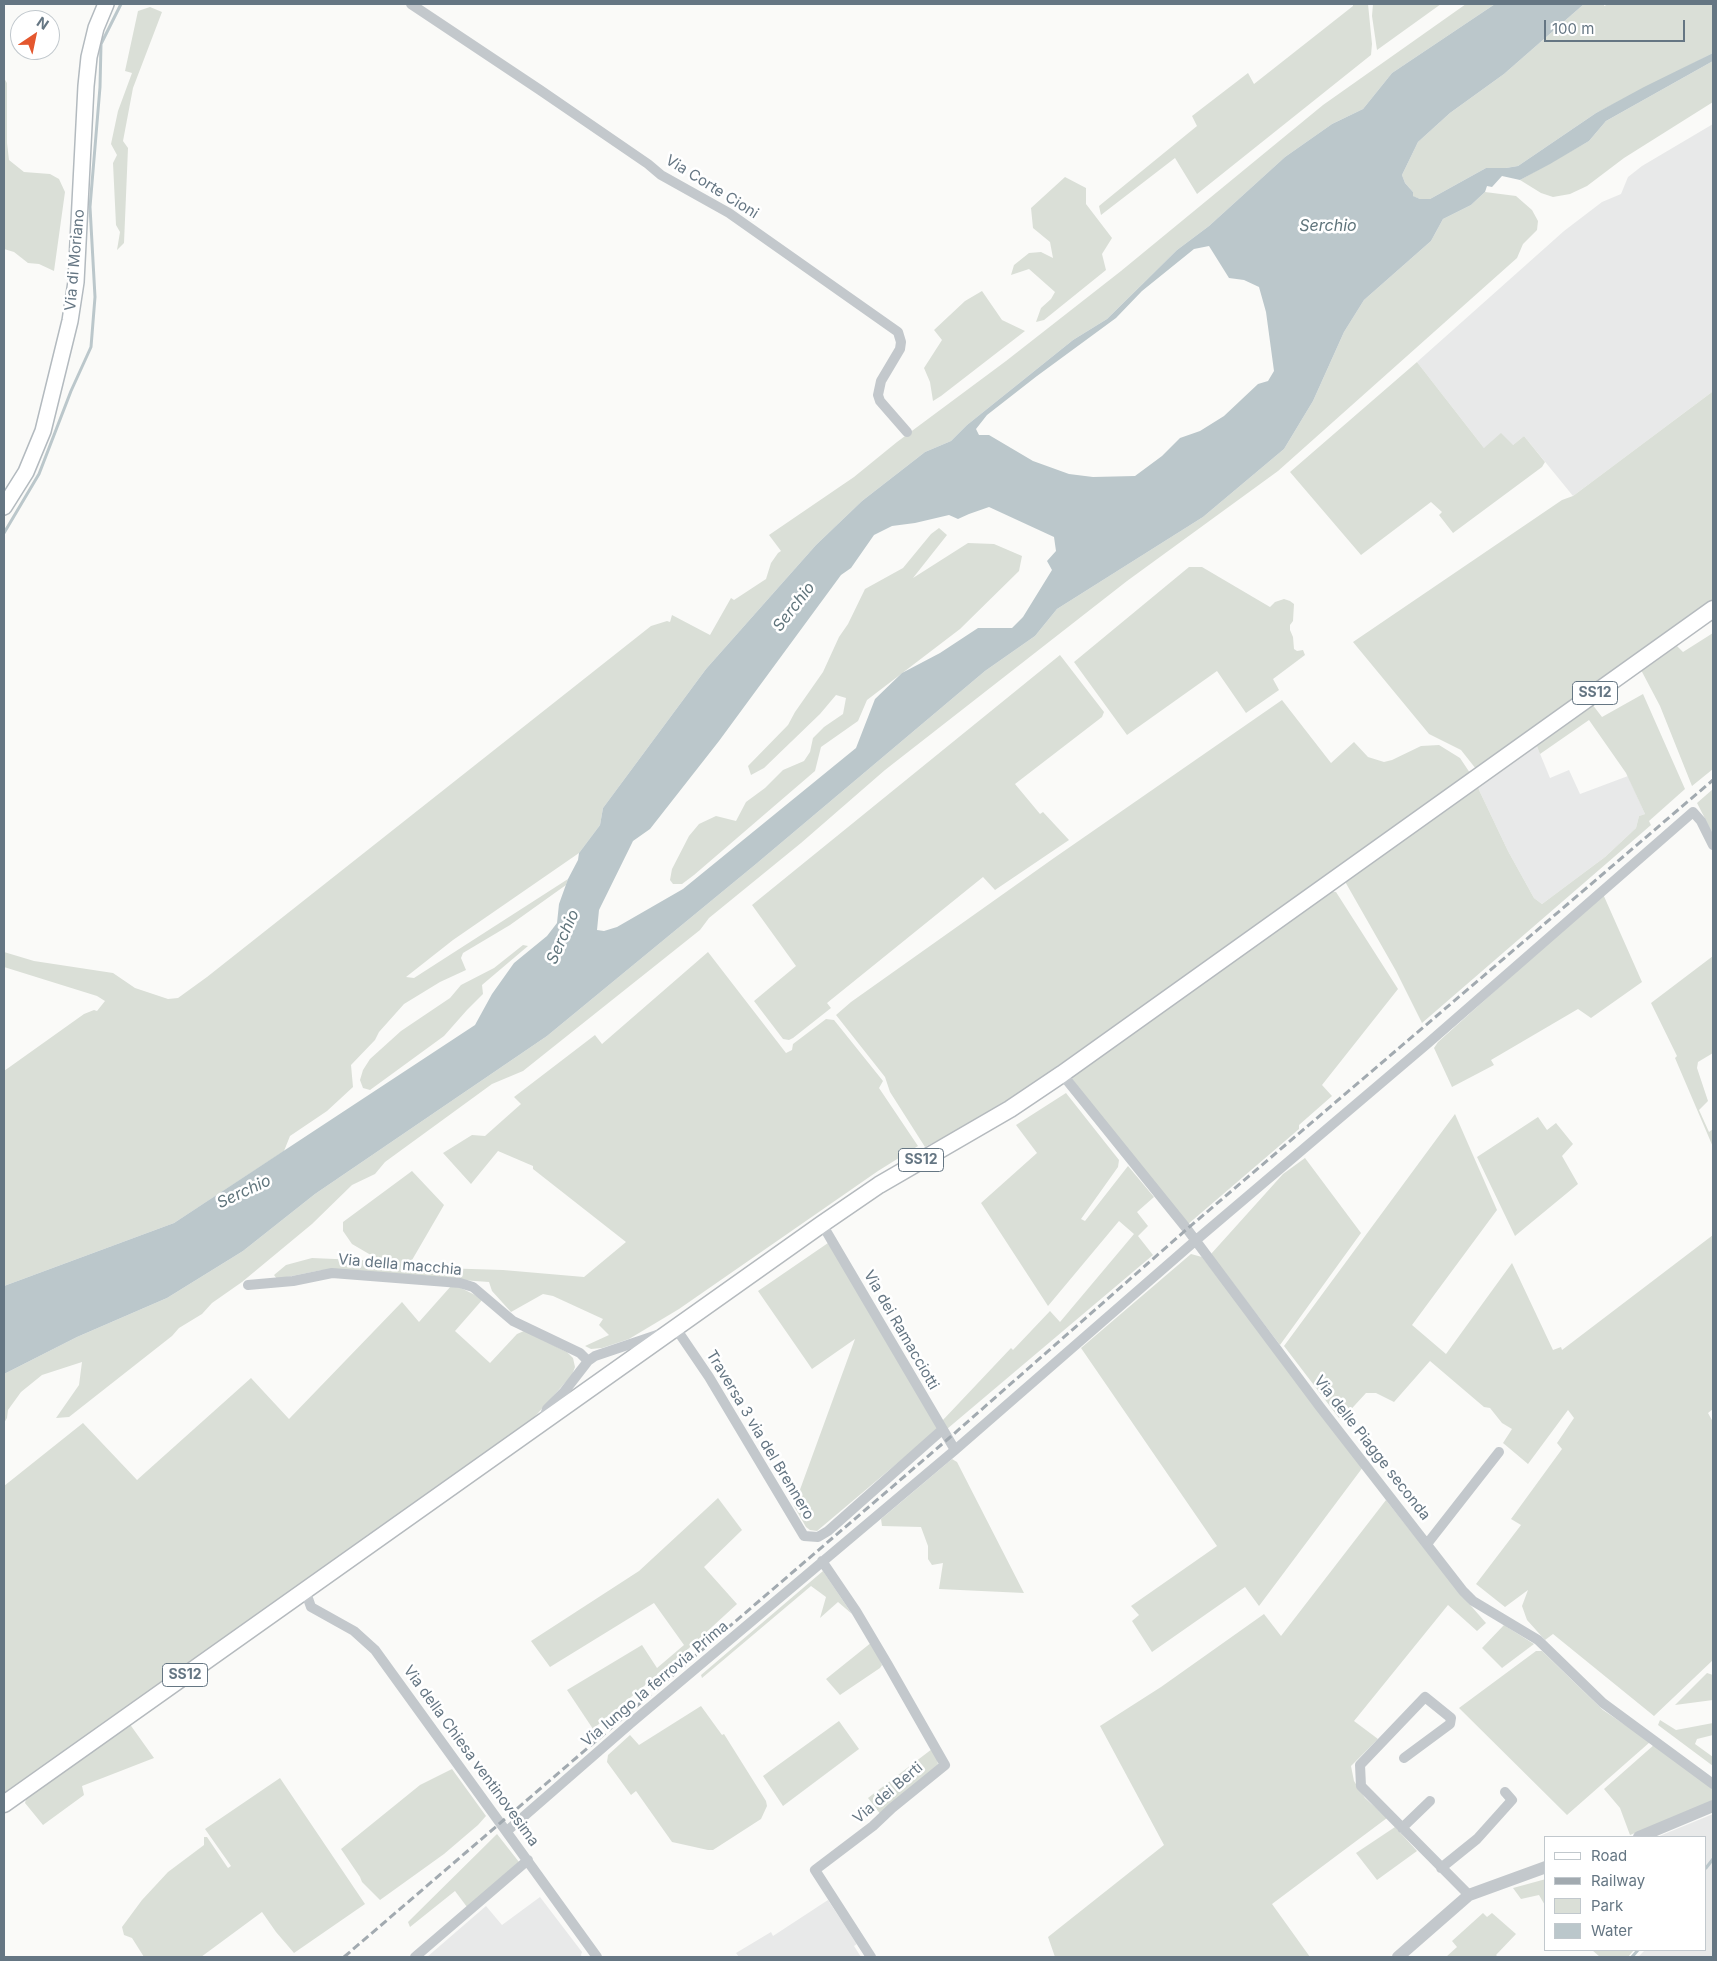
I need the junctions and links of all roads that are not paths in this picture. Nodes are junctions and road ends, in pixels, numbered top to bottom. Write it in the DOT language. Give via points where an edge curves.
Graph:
graph roads {
  1 [pos="106,4"];
  2 [pos="411,4"];
  3 [pos="906,432"];
  4 [pos="4,507"];
  5 [pos="1713,609"];
  6 [pos="1713,845"];
  7 [pos="1062,1074"];
  8 [pos="822,1224"];
  9 [pos="1195,1240"];
  10 [pos="248,1285"];
  11 [pos="671,1329"];
  12 [pos="588,1361"];
  13 [pos="543,1422"];
  14 [pos="942,1430"];
  15 [pos="955,1450"];
  16 [pos="1499,1452"];
  17 [pos="1427,1544"];
  18 [pos="822,1561"];
  19 [pos="305,1590"];
  20 [pos="1404,1758"];
  21 [pos="1713,1784"];
  22 [pos="1504,1792"];
  23 [pos="1430,1802"];
  24 [pos="4,1804"];
  25 [pos="1713,1806"];
  26 [pos="1402,1828"];
  27 [pos="507,1831"];
  28 [pos="1641,1836"];
  29 [pos="528,1860"];
  30 [pos="1442,1868"];
  31 [pos="1544,1869"];
  32 [pos="1469,1895"];
  33 [pos="415,1957"];
  34 [pos="597,1957"];
  35 [pos="871,1957"];
  36 [pos="1398,1957"];
  1 -- 4 [label="main road, Via di Moriano" via="89,57 76,282 70,322 43,431 26,472"];
  2 -- 3 [label="street, Via Corte Cioni" via="661,175 729,213 898,332 900,349 881,381 878,395"];
  5 -- 7 [label="main road, SS12"];
  6 -- 9 [label="street, Via lungo la ferrovia Prima" via="1701,820 1693,812"];
  7 -- 8 [label="main road, SS12" via="1010,1109 879,1185"];
  7 -- 9 [label="street, Via delle Piagge seconda"];
  8 -- 11 [label="main road, SS12"];
  8 -- 14 [label="street, Via dei Ramacciotti"];
  9 -- 15 [label="street, Via lungo la ferrovia Prima"];
  9 -- 17 [label="street, Via delle Piagge seconda"];
  10 -- 12 [label="street, Via della macchia" via="332,1274 460,1283 473,1286 513,1321 580,1353"];
  11 -- 12 [label="street"];
  11 -- 13 [label="main road, SS12"];
  11 -- 14 [label="street, Traversa 3 via del Brennero" via="709,1377 804,1536 818,1537 828,1531"];
  12 -- 13 [label="street" via="546,1409"];
  13 -- 19 [label="main road, SS12"];
  14 -- 15 [label="street, Via dei Ramacciotti"];
  15 -- 18 [label="street, Via lungo la ferrovia Prima"];
  16 -- 17 [label="street"];
  17 -- 21 [label="street, Via delle Piagge seconda" via="1473,1601 1538,1640 1603,1703"];
  18 -- 27 [label="street, Via lungo la ferrovia Prima"];
  18 -- 35 [label="street, Via dei Berti" via="860,1618 945,1765 874,1826 815,1870"];
  19 -- 24 [label="main road, SS12"];
  19 -- 27 [label="street, Via della Chiesa ventinovesima" via="311,1606 354,1631 375,1650"];
  20 -- 26 [label="street" via="1450,1724 1450,1718 1428,1698 1425,1697 1359,1768 1361,1786"];
  22 -- 30 [label="street" via="1512,1800 1477,1839"];
  23 -- 26 [label="street"];
  25 -- 28 [label="street"];
  26 -- 30 [label="street"];
  27 -- 29 [label="street, Via della Chiesa ventinovesima"];
  29 -- 33 [label="street"];
  29 -- 34 [label="street, Via della Chiesa ventinovesima"];
  30 -- 32 [label="street"];
  31 -- 32 [label="street"];
  32 -- 36 [label="street"];
}
